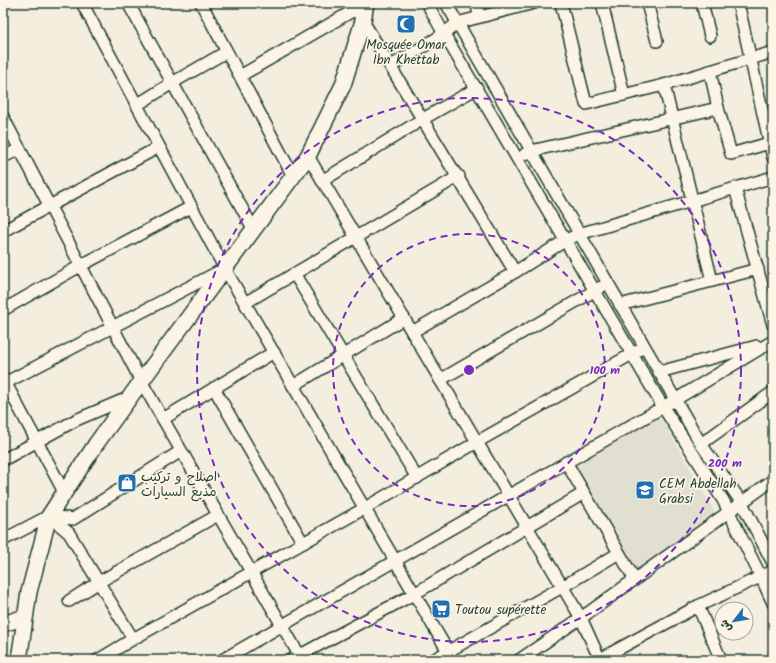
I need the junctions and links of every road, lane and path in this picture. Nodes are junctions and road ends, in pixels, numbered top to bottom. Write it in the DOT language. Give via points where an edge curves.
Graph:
graph roads {
  1 [pos="82,3"];
  2 [pos="128,3"];
  3 [pos="201,3"];
  4 [pos="428,3"];
  5 [pos="446,3"];
  6 [pos="476,3"];
  7 [pos="534,3"];
  8 [pos="561,3"];
  9 [pos="602,3"];
  10 [pos="647,3"];
  11 [pos="702,3"];
  12 [pos="738,3"];
  13 [pos="360,9"];
  14 [pos="479,17"];
  15 [pos="457,23"];
  16 [pos="444,34"];
  17 [pos="710,36"];
  18 [pos="657,41"];
  19 [pos="226,52"];
  20 [pos="773,52"];
  21 [pos="750,58"];
  22 [pos="391,66"];
  23 [pos="710,71"];
  24 [pos="240,76"];
  25 [pos="172,83"];
  26 [pos="664,85"];
  27 [pos="477,88"];
  28 [pos="624,95"];
  29 [pos="137,105"];
  30 [pos="718,108"];
  31 [pos="3,117"];
  32 [pos="672,118"];
  33 [pos="423,119"];
  34 [pos="771,142"];
  35 [pos="159,147"];
  36 [pos="20,148"];
  37 [pos="531,151"];
  38 [pos="308,156"];
  39 [pos="3,157"];
  40 [pos="518,158"];
  41 [pos="773,158"];
  42 [pos="293,176"];
  43 [pos="459,176"];
  44 [pos="773,177"];
  45 [pos="322,181"];
  46 [pos="735,188"];
  47 [pos="692,201"];
  48 [pos="49,206"];
  49 [pos="191,207"];
  50 [pos="254,230"];
  51 [pos="3,231"];
  52 [pos="579,234"];
  53 [pos="355,237"];
  54 [pos="566,240"];
  55 [pos="80,266"];
  56 [pos="225,269"];
  57 [pos="758,269"];
  58 [pos="515,272"];
  59 [pos="295,275"];
  60 [pos="712,281"];
  61 [pos="608,283"];
  62 [pos="595,291"];
  63 [pos="245,303"];
  64 [pos="620,305"];
  65 [pos="3,310"];
  66 [pos="404,318"];
  67 [pos="773,325"];
  68 [pos="113,326"];
  69 [pos="412,332"];
  70 [pos="771,342"];
  71 [pos="645,347"];
  72 [pos="274,352"];
  73 [pos="632,354"];
  74 [pos="343,355"];
  75 [pos="659,372"];
  76 [pos="440,380"];
  77 [pos="4,382"];
  78 [pos="141,382"];
  79 [pos="293,386"];
  80 [pos="214,388"];
  81 [pos="773,392"];
  82 [pos="131,396"];
  83 [pos="675,400"];
  84 [pos="664,406"];
  85 [pos="163,419"];
  86 [pos="37,441"];
  87 [pos="477,442"];
  88 [pos="701,444"];
  89 [pos="181,451"];
  90 [pos="3,460"];
  91 [pos="566,462"];
  92 [pos="417,478"];
  93 [pos="773,480"];
  94 [pos="64,492"];
  95 [pos="584,493"];
  96 [pos="509,496"];
  97 [pos="742,503"];
  98 [pos="365,508"];
  99 [pos="729,512"];
  100 [pos="218,515"];
  101 [pos="49,516"];
  102 [pos="527,528"];
  103 [pos="3,540"];
  104 [pos="304,543"];
  105 [pos="619,553"];
  106 [pos="395,561"];
  107 [pos="773,563"];
  108 [pos="773,571"];
  109 [pos="251,573"];
  110 [pos="761,576"];
  111 [pos="634,580"];
  112 [pos="99,582"];
  113 [pos="562,586"];
  114 [pos="414,594"];
  115 [pos="69,601"];
  116 [pos="773,603"];
  117 [pos="698,606"];
  118 [pos="25,617"];
  119 [pos="581,618"];
  120 [pos="3,624"];
  121 [pos="282,625"];
  122 [pos="133,639"];
  123 [pos="450,656"];
  124 [pos="530,657"];
  125 [pos="297,658"];
  126 [pos="18,660"];
  127 [pos="98,660"];
  128 [pos="222,660"];
  129 [pos="433,660"];
  130 [pos="519,660"];
  131 [pos="600,660"];
  132 [pos="721,660"];
  1 -- 29 [label="street"];
  2 -- 25 [label="street"];
  3 -- 19 [label="street"];
  4 -- 16 [label="street"];
  5 -- 15 [label="street"];
  6 -- 14 [label="street"];
  7 -- 14 [label="street"];
  8 -- 28 [label="street" via="586,104"];
  9 -- 28 [label="street"];
  10 -- 18 [label="street"];
  11 -- 17 [label="street"];
  12 -- 21 [label="street"];
  13 -- 22 [label="street"];
  13 -- 24 [label="street"];
  13 -- 38 [label="main road" via="343,85"];
  14 -- 15 [label="street"];
  15 -- 16 [label="street"];
  15 -- 37 [label="street"];
  16 -- 22 [label="street"];
  16 -- 27 [label="street"];
  19 -- 24 [label="street"];
  19 -- 25 [label="street"];
  20 -- 21 [label="street"];
  21 -- 23 [label="street"];
  21 -- 34 [label="street"];
  22 -- 33 [label="street"];
  23 -- 26 [label="street"];
  23 -- 30 [label="street"];
  24 -- 42 [label="street"];
  25 -- 29 [label="street"];
  25 -- 50 [label="street"];
  26 -- 28 [label="street"];
  26 -- 32 [label="street"];
  27 -- 33 [label="street"];
  27 -- 40 [label="street"];
  29 -- 35 [label="street"];
  30 -- 32 [label="street"];
  30 -- 34 [label="street" via="731,154"];
  31 -- 36 [label="street"];
  32 -- 37 [label="street"];
  32 -- 47 [label="street"];
  33 -- 43 [label="street"];
  33 -- 45 [label="street"];
  34 -- 41 [label="street"];
  35 -- 48 [label="street"];
  35 -- 49 [label="street"];
  36 -- 39 [label="street"];
  36 -- 48 [label="street"];
  37 -- 40 [label="street"];
  37 -- 52 [label="street"];
  38 -- 42 [label="main road"];
  38 -- 45 [label="street"];
  40 -- 54 [label="street"];
  42 -- 50 [label="main road"];
  43 -- 53 [label="street"];
  43 -- 58 [label="street"];
  44 -- 46 [label="street"];
  45 -- 53 [label="street"];
  46 -- 47 [label="street"];
  46 -- 57 [label="street"];
  47 -- 52 [label="street"];
  47 -- 60 [label="street"];
  48 -- 51 [label="street"];
  48 -- 55 [label="street"];
  49 -- 55 [label="street"];
  49 -- 56 [label="street"];
  50 -- 56 [label="main road"];
  52 -- 54 [label="street"];
  52 -- 61 [label="street"];
  53 -- 59 [label="street"];
  53 -- 66 [label="street"];
  54 -- 58 [label="street"];
  54 -- 62 [label="street"];
  55 -- 65 [label="street"];
  55 -- 68 [label="street"];
  56 -- 63 [label="street"];
  56 -- 68 [label="street"];
  56 -- 78 [label="main road"];
  57 -- 60 [label="street"];
  57 -- 67 [label="street"];
  58 -- 69 [label="street"];
  59 -- 63 [label="street"];
  59 -- 74 [label="street"];
  60 -- 64 [label="street"];
  61 -- 62 [label="street"];
  61 -- 64 [label="street"];
  62 -- 73 [label="street"];
  62 -- 76 [label="street"];
  63 -- 72 [label="street"];
  64 -- 71 [label="street"];
  66 -- 69 [label="street"];
  66 -- 74 [label="street"];
  68 -- 77 [label="street"];
  68 -- 78 [label="street"];
  69 -- 76 [label="street"];
  70 -- 75 [label="street"];
  70 -- 83 [label="street"];
  71 -- 73 [label="street"];
  71 -- 75 [label="street"];
  72 -- 79 [label="street"];
  72 -- 80 [label="street"];
  73 -- 84 [label="street"];
  73 -- 87 [label="street"];
  74 -- 79 [label="street"];
  74 -- 92 [label="street"];
  75 -- 83 [label="street"];
  76 -- 87 [label="street"];
  77 -- 86 [label="street"];
  78 -- 82 [label="main road"];
  78 -- 85 [label="street"];
  79 -- 98 [label="street"];
  80 -- 85 [label="street"];
  80 -- 104 [label="street"];
  81 -- 88 [label="street"];
  82 -- 86 [label="street" via="76,420"];
  82 -- 94 [label="main road"];
  83 -- 84 [label="street"];
  83 -- 88 [label="street"];
  84 -- 91 [label="street"];
  84 -- 99 [label="street"];
  85 -- 89 [label="street"];
  86 -- 90 [label="street"];
  86 -- 94 [label="street"];
  87 -- 92 [label="street"];
  87 -- 96 [label="street"];
  88 -- 97 [label="street"];
  89 -- 100 [label="street"];
  89 -- 101 [label="street" via="73,519"];
  91 -- 95 [label="street"];
  91 -- 96 [label="street"];
  92 -- 98 [label="street"];
  93 -- 97 [label="street"];
  94 -- 101 [label="main road"];
  95 -- 102 [label="street"];
  95 -- 105 [label="street"];
  96 -- 102 [label="street"];
  96 -- 106 [label="street"];
  97 -- 99 [label="street"];
  97 -- 107 [label="street"];
  98 -- 104 [label="street"];
  98 -- 106 [label="street"];
  99 -- 110 [label="street"];
  99 -- 111 [label="street"];
  100 -- 109 [label="street"];
  100 -- 112 [label="street"];
  101 -- 103 [label="street"];
  101 -- 112 [label="street" via="69,533"];
  101 -- 118 [label="main road"];
  102 -- 113 [label="street"];
  102 -- 114 [label="street"];
  104 -- 109 [label="street"];
  105 -- 111 [label="street"];
  105 -- 113 [label="street"];
  106 -- 114 [label="street"];
  106 -- 121 [label="street"];
  108 -- 110 [label="street"];
  109 -- 121 [label="street"];
  109 -- 122 [label="street"];
  110 -- 116 [label="street"];
  110 -- 117 [label="street"];
  111 -- 119 [label="street"];
  112 -- 115 [label="street"];
  112 -- 122 [label="street"];
  113 -- 119 [label="street"];
  113 -- 123 [label="street"];
  114 -- 123 [label="street"];
  114 -- 125 [label="street"];
  117 -- 131 [label="street"];
  117 -- 132 [label="street"];
  118 -- 120 [label="main road"];
  118 -- 126 [label="main road"];
  119 -- 124 [label="street"];
  119 -- 131 [label="street"];
  121 -- 125 [label="street"];
  121 -- 128 [label="street"];
  122 -- 127 [label="street"];
  123 -- 129 [label="street"];
  124 -- 130 [label="street"];
}
